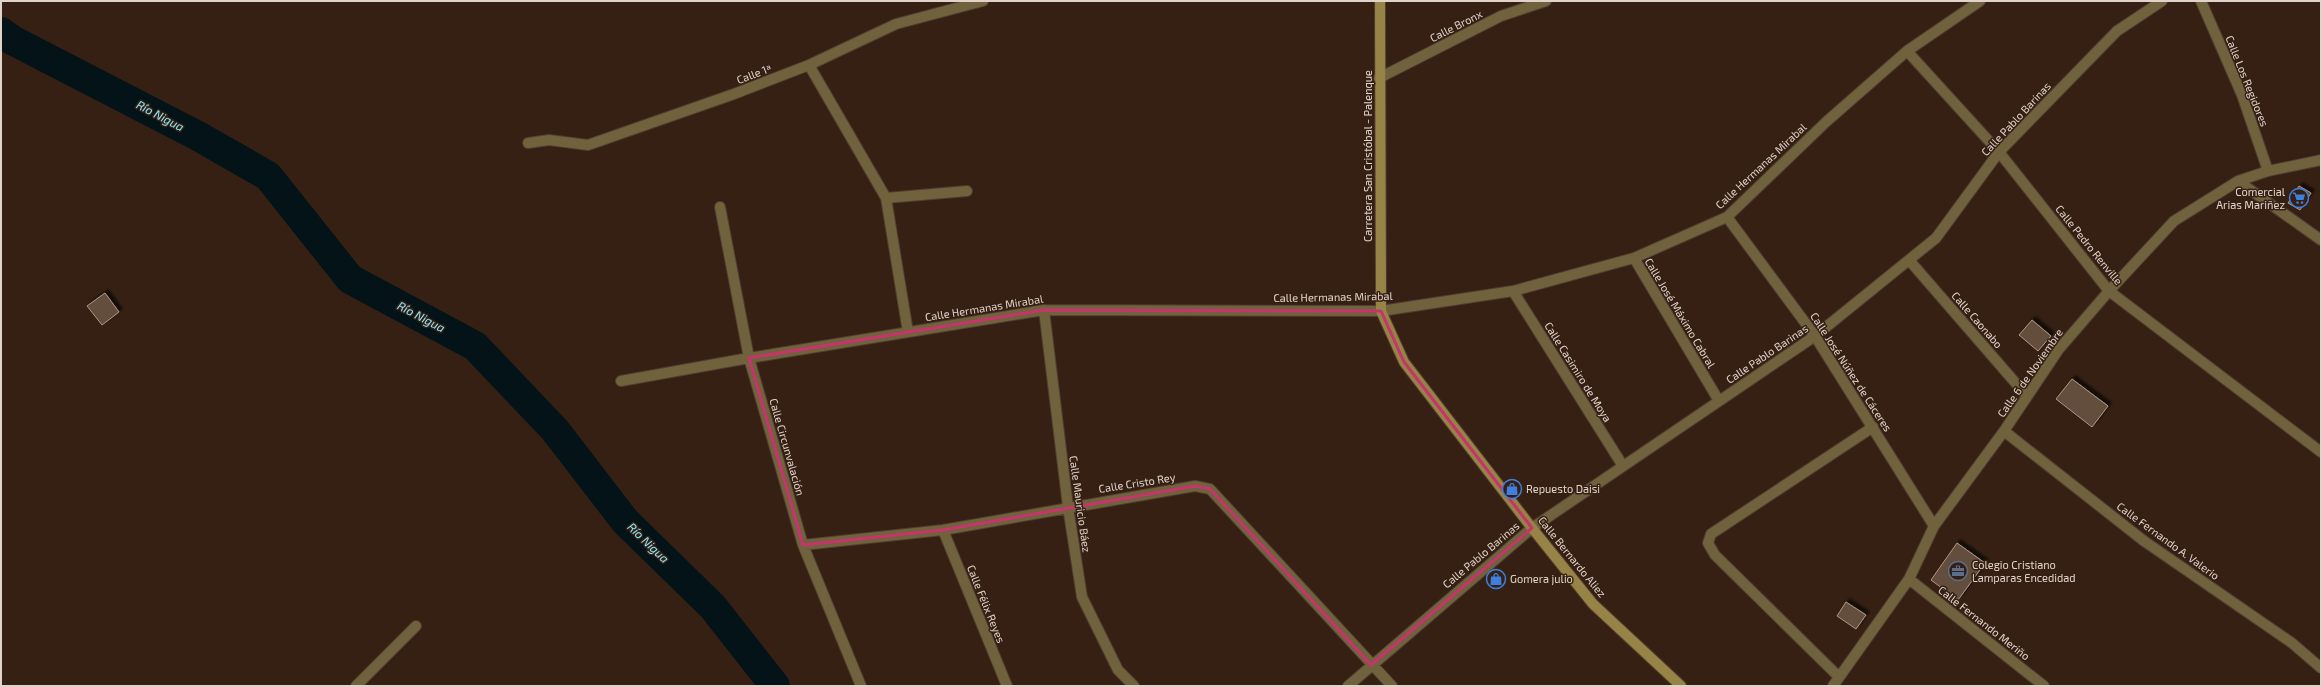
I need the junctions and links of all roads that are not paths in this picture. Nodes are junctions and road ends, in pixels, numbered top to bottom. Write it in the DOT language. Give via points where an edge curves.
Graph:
graph roads {
  1 [pos="983,1"];
  2 [pos="1380,1"];
  3 [pos="1546,1"];
  4 [pos="1980,1"];
  5 [pos="2162,1"];
  6 [pos="2201,1"];
  7 [pos="1907,51"];
  8 [pos="809,65"];
  9 [pos="1379,78"];
  10 [pos="528,143"];
  11 [pos="1999,152"];
  12 [pos="2321,160"];
  13 [pos="2268,172"];
  14 [pos="2238,181"];
  15 [pos="967,191"];
  16 [pos="886,198"];
  17 [pos="720,207"];
  18 [pos="1727,217"];
  19 [pos="2321,240"];
  20 [pos="1634,258"];
  21 [pos="1909,260"];
  22 [pos="1513,291"];
  23 [pos="2109,291"];
  24 [pos="1044,310"];
  25 [pos="1381,311"];
  26 [pos="908,332"];
  27 [pos="1815,336"];
  28 [pos="749,358"];
  29 [pos="621,381"];
  30 [pos="2026,395"];
  31 [pos="1719,401"];
  32 [pos="1873,427"];
  33 [pos="2004,430"];
  34 [pos="2321,452"];
  35 [pos="1623,466"];
  36 [pos="1068,507"];
  37 [pos="1934,526"];
  38 [pos="1532,528"];
  39 [pos="944,530"];
  40 [pos="803,545"];
  41 [pos="1910,579"];
  42 [pos="416,626"];
  43 [pos="1371,665"];
  44 [pos="2321,668"];
  45 [pos="1839,677"];
  46 [pos="356,686"];
  47 [pos="861,686"];
  48 [pos="1007,686"];
  49 [pos="1134,686"];
  50 [pos="1348,686"];
  51 [pos="1392,686"];
  52 [pos="1681,686"];
  53 [pos="1833,686"];
  54 [pos="2044,686"];
  1 -- 8 [label="street, Calle 1ª" via="896,24"];
  2 -- 9 [label="main road, Carretera San Cristóbal - Palenque"];
  3 -- 9 [label="street, Calle Bronx" via="1500,16"];
  4 -- 7 [label="street, Calle Hermanas Mirabal"];
  5 -- 11 [label="street, Calle Pablo Barinas" via="2116,31"];
  6 -- 13 [label="street, Calle Los Regidores" via="2242,95"];
  7 -- 11 [label="street, Calle Pedro Renville"];
  7 -- 18 [label="street, Calle Hermanas Mirabal" via="1826,122"];
  8 -- 10 [label="street, Calle 1ª" via="588,145 549,140"];
  8 -- 16 [label="street"];
  9 -- 25 [label="main road, Carretera San Cristóbal - Palenque"];
  11 -- 21 [label="street, Calle Pablo Barinas" via="1936,238"];
  11 -- 23 [label="street, Calle Pedro Renville"];
  12 -- 13 [label="street, Calle 6 de Noviembre"];
  13 -- 14 [label="street, Calle 6 de Noviembre"];
  14 -- 19 [label="street"];
  14 -- 23 [label="street, Calle 6 de Noviembre" via="2174,221"];
  15 -- 16 [label="street"];
  16 -- 26 [label="street"];
  17 -- 28 [label="street, Calle Circunvalación"];
  18 -- 20 [label="street, Calle Hermanas Mirabal"];
  18 -- 27 [label="street, Calle José Núñez de Cáceres"];
  20 -- 22 [label="street, Calle Hermanas Mirabal"];
  20 -- 31 [label="street, Calle José Máximo Cabral"];
  21 -- 27 [label="street, Calle Pablo Barinas"];
  21 -- 30 [label="street, Calle Caonabo"];
  22 -- 25 [label="street, Calle Hermanas Mirabal"];
  22 -- 35 [label="street, Calle Casimiro de Moya"];
  23 -- 30 [label="street, Calle 6 de Noviembre" via="2059,349"];
  23 -- 34 [label="street, Calle Pedro Renville"];
  24 -- 25 [label="street, Calle Hermanas Mirabal"];
  24 -- 26 [label="street, Calle Hermanas Mirabal"];
  24 -- 36 [label="street, Calle Mauricio Báez"];
  25 -- 38 [label="main road, Calle Bernardo Aliez" via="1404,362"];
  26 -- 28 [label="street, Calle Hermanas Mirabal"];
  27 -- 31 [label="street, Calle Pablo Barinas"];
  27 -- 32 [label="street, Calle José Núñez de Cáceres"];
  28 -- 29 [label="street, Calle Hermanas Mirabal"];
  28 -- 40 [label="street, Calle Circunvalación"];
  30 -- 33 [label="street, Calle 6 de Noviembre"];
  31 -- 35 [label="street, Calle Pablo Barinas"];
  32 -- 37 [label="street, Calle José Núñez de Cáceres"];
  32 -- 45 [label="street" via="1711,534 1708,544 1715,555"];
  33 -- 37 [label="street, Calle 6 de Noviembre"];
  33 -- 44 [label="street, Calle Fernando A. Valerio" via="2144,541 2292,643"];
  35 -- 38 [label="street, Calle Pablo Barinas"];
  36 -- 39 [label="street, Calle Cristo Rey"];
  36 -- 43 [label="street, Calle Cristo Rey" via="1195,486 1210,489"];
  36 -- 49 [label="street, Calle Mauricio Báez" via="1082,597 1118,670"];
  37 -- 41 [label="street, Calle 6 de Noviembre"];
  38 -- 43 [label="street, Calle Pablo Barinas"];
  38 -- 52 [label="main road, Calle Bernardo Aliez" via="1593,604"];
  39 -- 40 [label="street, Calle Cristo Rey"];
  39 -- 48 [label="street, Calle Félix Reyes"];
  40 -- 47 [label="street, Calle Circunvalación"];
  41 -- 45 [label="street, Calle 6 de Noviembre"];
  41 -- 54 [label="street, Calle Fernando Meriño"];
  42 -- 46 [label="street"];
  43 -- 50 [label="street, Calle Pablo Barinas"];
  43 -- 51 [label="street, Calle Cristo Rey"];
  45 -- 53 [label="street, Calle 6 de Noviembre"];
}
